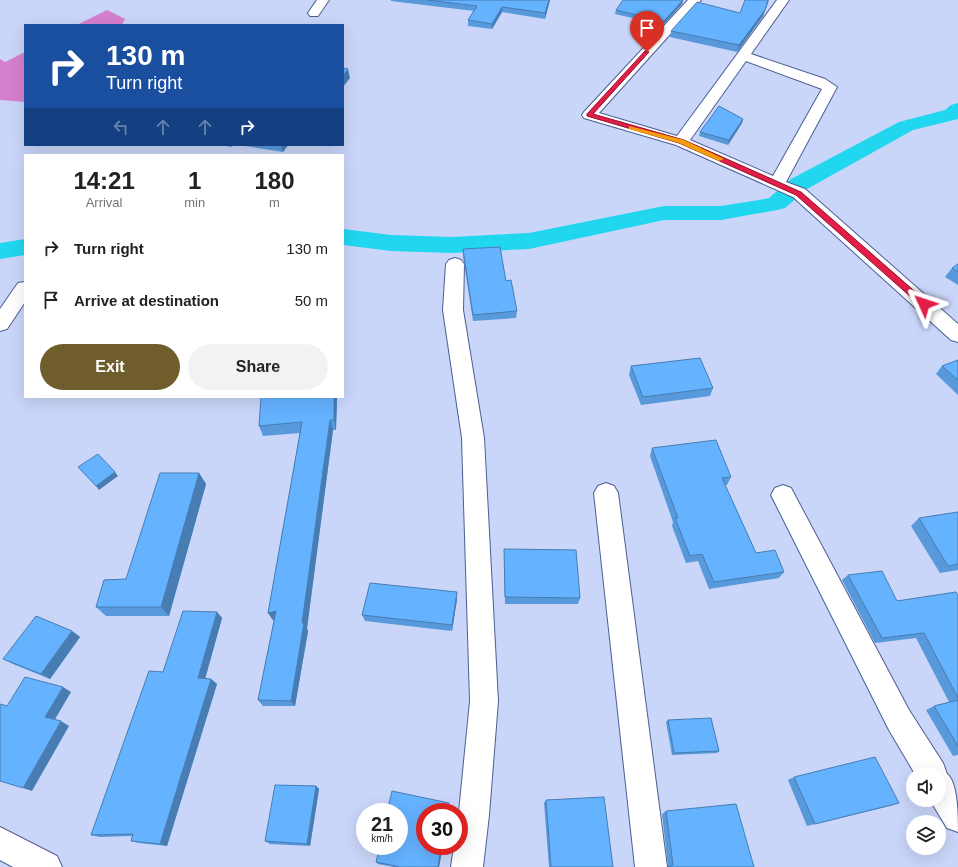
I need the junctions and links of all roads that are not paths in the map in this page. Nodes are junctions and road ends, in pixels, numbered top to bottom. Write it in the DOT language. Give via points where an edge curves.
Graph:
graph roads {
  1 [pos="323,0"];
  2 [pos="695,0"];
  3 [pos="784,0"];
  4 [pos="314,13"];
  5 [pos="743,56"];
  6 [pos="681,142"];
  7 [pos="778,184"];
  8 [pos="454,264"];
  9 [pos="24,289"];
  10 [pos="0,324"];
  11 [pos="958,334"];
  12 [pos="606,493"];
  13 [pos="783,495"];
  14 [pos="928,767"];
  15 [pos="946,797"];
  16 [pos="958,817"];
  17 [pos="0,843"];
  18 [pos="46,867"];
  19 [pos="467,867"];
  20 [pos="651,867"];
  1 -- 4 [label="street"];
  2 -- 6 [label="street" via="589,115"];
  3 -- 5 [label="street"];
  5 -- 6 [label="street"];
  5 -- 7 [label="street" via="820,82 830,88"];
  6 -- 7 [label="street"];
  7 -- 11 [label="street" via="799,193"];
  8 -- 19 [label="street" via="453,310 473,438 484,701"];
  9 -- 10 [label="street"];
  12 -- 20 [label="street"];
  13 -- 14 [label="street" via="899,720"];
  15 -- 16 [label="street"];
  17 -- 18 [label="street"];
}
